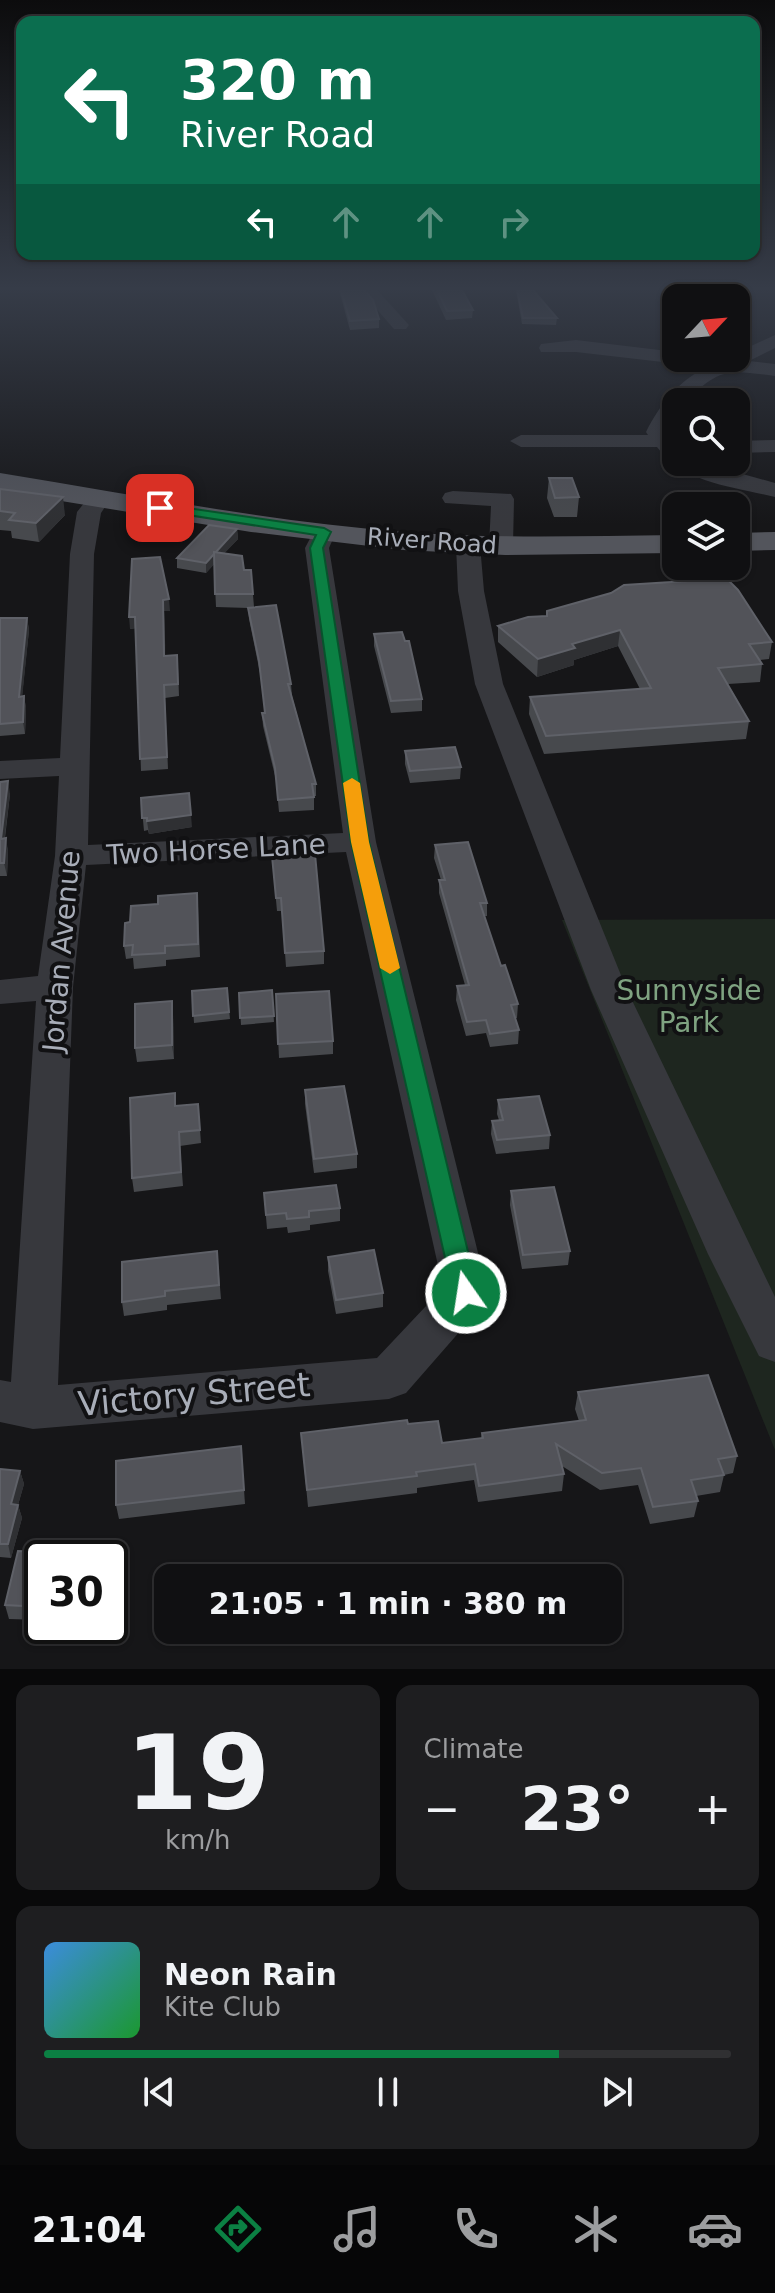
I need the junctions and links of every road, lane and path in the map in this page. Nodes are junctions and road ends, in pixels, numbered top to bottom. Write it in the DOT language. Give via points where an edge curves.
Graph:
graph roads {
  1 [pos="754,368"];
  2 [pos="775,370"];
  3 [pos="711,372"];
  4 [pos="688,388"];
  5 [pos="662,419"];
  6 [pos="662,438"];
  7 [pos="521,441"];
  8 [pos="775,446"];
  9 [pos="750,447"];
  10 [pos="662,450"];
  11 [pos="718,476"];
  12 [pos="0,482"];
  13 [pos="775,490"];
  14 [pos="100,498"];
  15 [pos="448,507"];
  16 [pos="324,532"];
  17 [pos="490,536"];
  18 [pos="775,541"];
  19 [pos="750,542"];
  20 [pos="662,543"];
  21 [pos="76,766"];
  22 [pos="0,770"];
  23 [pos="360,842"];
  24 [pos="71,856"];
  25 [pos="55,987"];
  26 [pos="0,992"];
  27 [pos="775,1342"];
  28 [pos="16,1404"];
  1 -- 2 [label="street"];
  3 -- 4 [label="street"];
  5 -- 6 [label="street" via="657,432"];
  7 -- 10 [label="street"];
  8 -- 9 [label="street"];
  11 -- 13 [label="street"];
  12 -- 14 [label="main road, River Road"];
  14 -- 16 [label="main road, River Road"];
  14 -- 21 [label="street, Jordan Avenue" via="89,512 82,554"];
  15 -- 17 [label="street" via="503,499"];
  16 -- 17 [label="main road, River Road"];
  16 -- 23 [label="street" via="317,548"];
  17 -- 20 [label="main road, River Road"];
  17 -- 27 [label="street" via="471,591 489,684 609,990"];
  18 -- 19 [label="main road"];
  21 -- 22 [label="street"];
  21 -- 24 [label="street, Jordan Avenue"];
  23 -- 24 [label="street, Two Horse Lane"];
  23 -- 28 [label="street, Victory Street" via="466,1293 389,1378"];
  24 -- 25 [label="street, Jordan Avenue"];
  25 -- 26 [label="street"];
  25 -- 28 [label="street, Jordan Avenue"];
}
